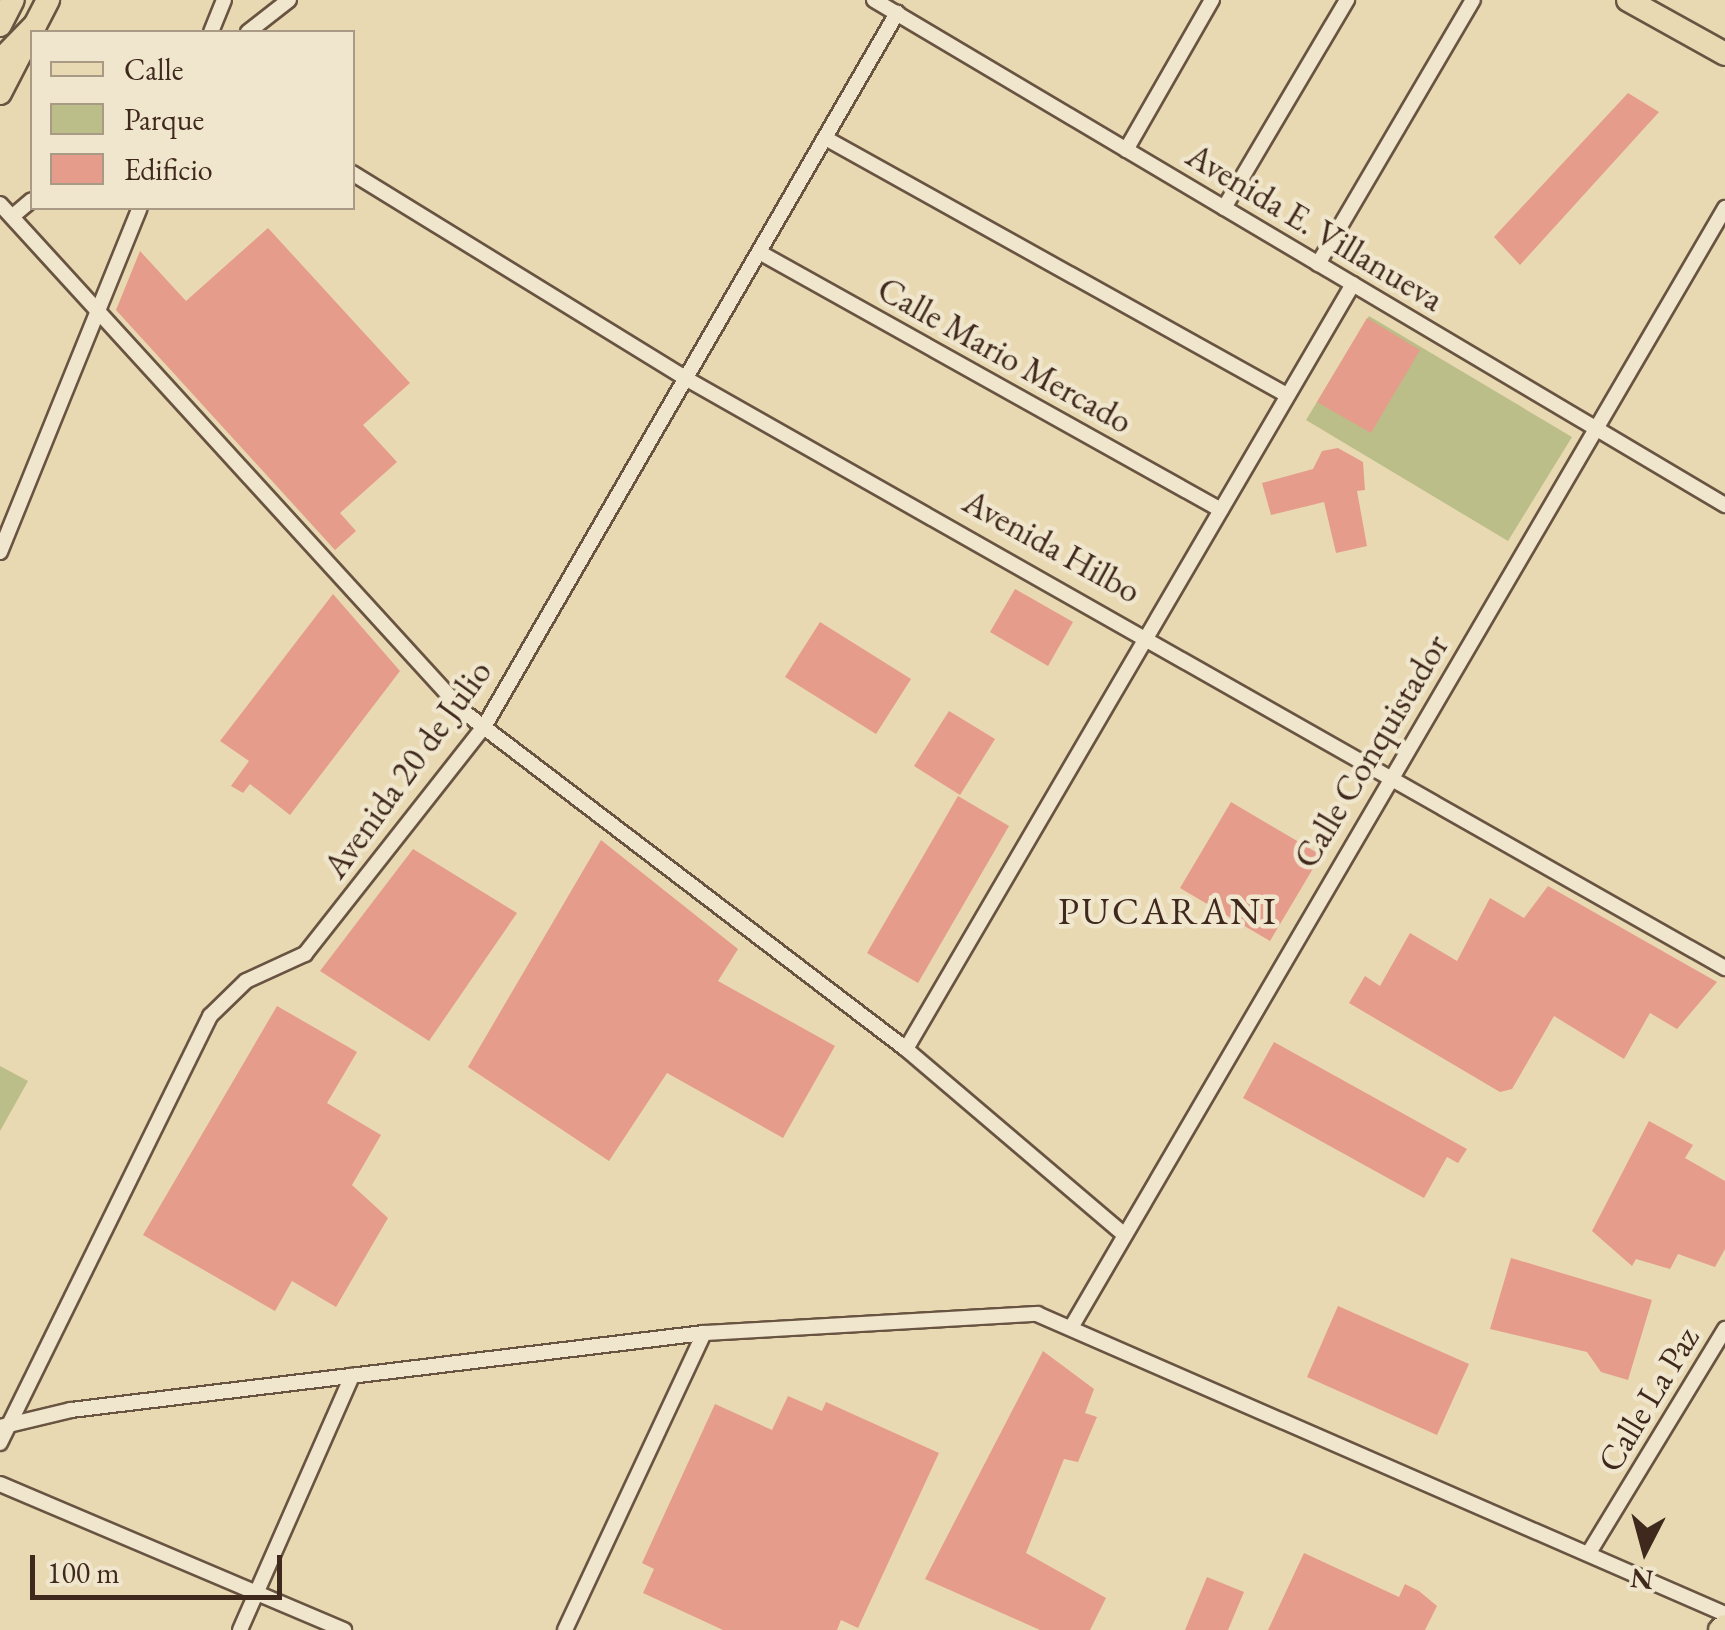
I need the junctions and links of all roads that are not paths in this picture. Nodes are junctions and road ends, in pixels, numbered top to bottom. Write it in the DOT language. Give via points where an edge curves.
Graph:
graph roads {
  1 [pos="13,0"];
  2 [pos="48,0"];
  3 [pos="224,0"];
  4 [pos="290,0"];
  5 [pos="874,0"];
  6 [pos="1212,0"];
  7 [pos="1347,0"];
  8 [pos="1473,0"];
  9 [pos="1628,0"];
  10 [pos="897,14"];
  11 [pos="0,25"];
  12 [pos="35,25"];
  13 [pos="30,30"];
  14 [pos="30,30"];
  15 [pos="32,30"];
  16 [pos="211,30"];
  17 [pos="251,30"];
  18 [pos="30,35"];
  19 [pos="1725,54"];
  20 [pos="0,61"];
  21 [pos="0,93"];
  22 [pos="827,139"];
  23 [pos="1126,150"];
  24 [pos="355,175"];
  25 [pos="30,202"];
  26 [pos="0,204"];
  27 [pos="1224,208"];
  28 [pos="1725,208"];
  29 [pos="139,210"];
  30 [pos="14,215"];
  31 [pos="759,252"];
  32 [pos="1318,264"];
  33 [pos="1352,284"];
  34 [pos="98,310"];
  35 [pos="685,378"];
  36 [pos="1288,395"];
  37 [pos="1595,428"];
  38 [pos="1725,505"];
  39 [pos="1221,510"];
  40 [pos="0,552"];
  41 [pos="1149,634"];
  42 [pos="485,725"];
  43 [pos="1392,774"];
  44 [pos="1725,968"];
  45 [pos="906,1049"];
  46 [pos="1120,1231"];
  47 [pos="1072,1326"];
  48 [pos="1725,1328"];
  49 [pos="704,1333"];
  50 [pos="352,1376"];
  51 [pos="3,1426"];
  52 [pos="0,1443"];
  53 [pos="0,1484"];
  54 [pos="1590,1551"];
  55 [pos="258,1591"];
  56 [pos="1725,1614"];
  57 [pos="240,1630"];
  58 [pos="344,1630"];
  59 [pos="565,1630"];
  1 -- 11 [label="main road"];
  2 -- 12 [label="main road"];
  3 -- 16 [label="street"];
  4 -- 17 [label="street"];
  5 -- 10 [label="street, Avenida E. Villanueva"];
  6 -- 23 [label="street"];
  7 -- 27 [label="street"];
  8 -- 32 [label="street"];
  9 -- 19 [label="main road"];
  10 -- 22 [label="street, Avenida 20 de Julio"];
  10 -- 23 [label="street, Avenida E. Villanueva"];
  12 -- 14 [label="main road"];
  12 -- 15 [label="main road"];
  13 -- 20 [label="main road"];
  18 -- 21 [label="main road"];
  22 -- 31 [label="street, Avenida 20 de Julio"];
  22 -- 36 [label="street"];
  23 -- 27 [label="street, Avenida E. Villanueva"];
  24 -- 35 [label="street, Avenida Hilbo"];
  25 -- 30 [label="street"];
  26 -- 30 [label="street"];
  27 -- 32 [label="street, Avenida E. Villanueva"];
  28 -- 37 [label="street, Calle Conquistador"];
  29 -- 34 [label="street"];
  30 -- 34 [label="street"];
  31 -- 35 [label="street, Avenida 20 de Julio"];
  31 -- 39 [label="street, Calle Mario Mercado"];
  32 -- 33 [label="street, Avenida E. Villanueva"];
  33 -- 36 [label="street"];
  33 -- 37 [label="street, Avenida E. Villanueva"];
  34 -- 40 [label="street"];
  34 -- 42 [label="street"];
  35 -- 41 [label="street, Avenida Hilbo"];
  35 -- 42 [label="street, Avenida 20 de Julio"];
  36 -- 39 [label="street"];
  37 -- 38 [label="street, Avenida E. Villanueva"];
  37 -- 43 [label="street, Calle Conquistador"];
  39 -- 41 [label="street"];
  41 -- 43 [label="street, Avenida Hilbo"];
  41 -- 45 [label="street"];
  42 -- 45 [label="street"];
  42 -- 51 [label="street, Avenida 20 de Julio" via="305,954 221,999"];
  43 -- 44 [label="street, Avenida Hilbo"];
  43 -- 46 [label="street, Calle Conquistador"];
  45 -- 46 [label="street"];
  46 -- 47 [label="street, Calle Conquistador"];
  47 -- 49 [label="street" via="994,1312"];
  47 -- 54 [label="street"];
  48 -- 54 [label="street, Calle La Paz"];
  49 -- 50 [label="street"];
  49 -- 59 [label="street"];
  50 -- 51 [label="street"];
  50 -- 55 [label="street"];
  51 -- 52 [label="street, Avenida 20 de Julio"];
  53 -- 55 [label="street"];
  54 -- 56 [label="street"];
  55 -- 57 [label="street"];
  55 -- 58 [label="street"];
}
